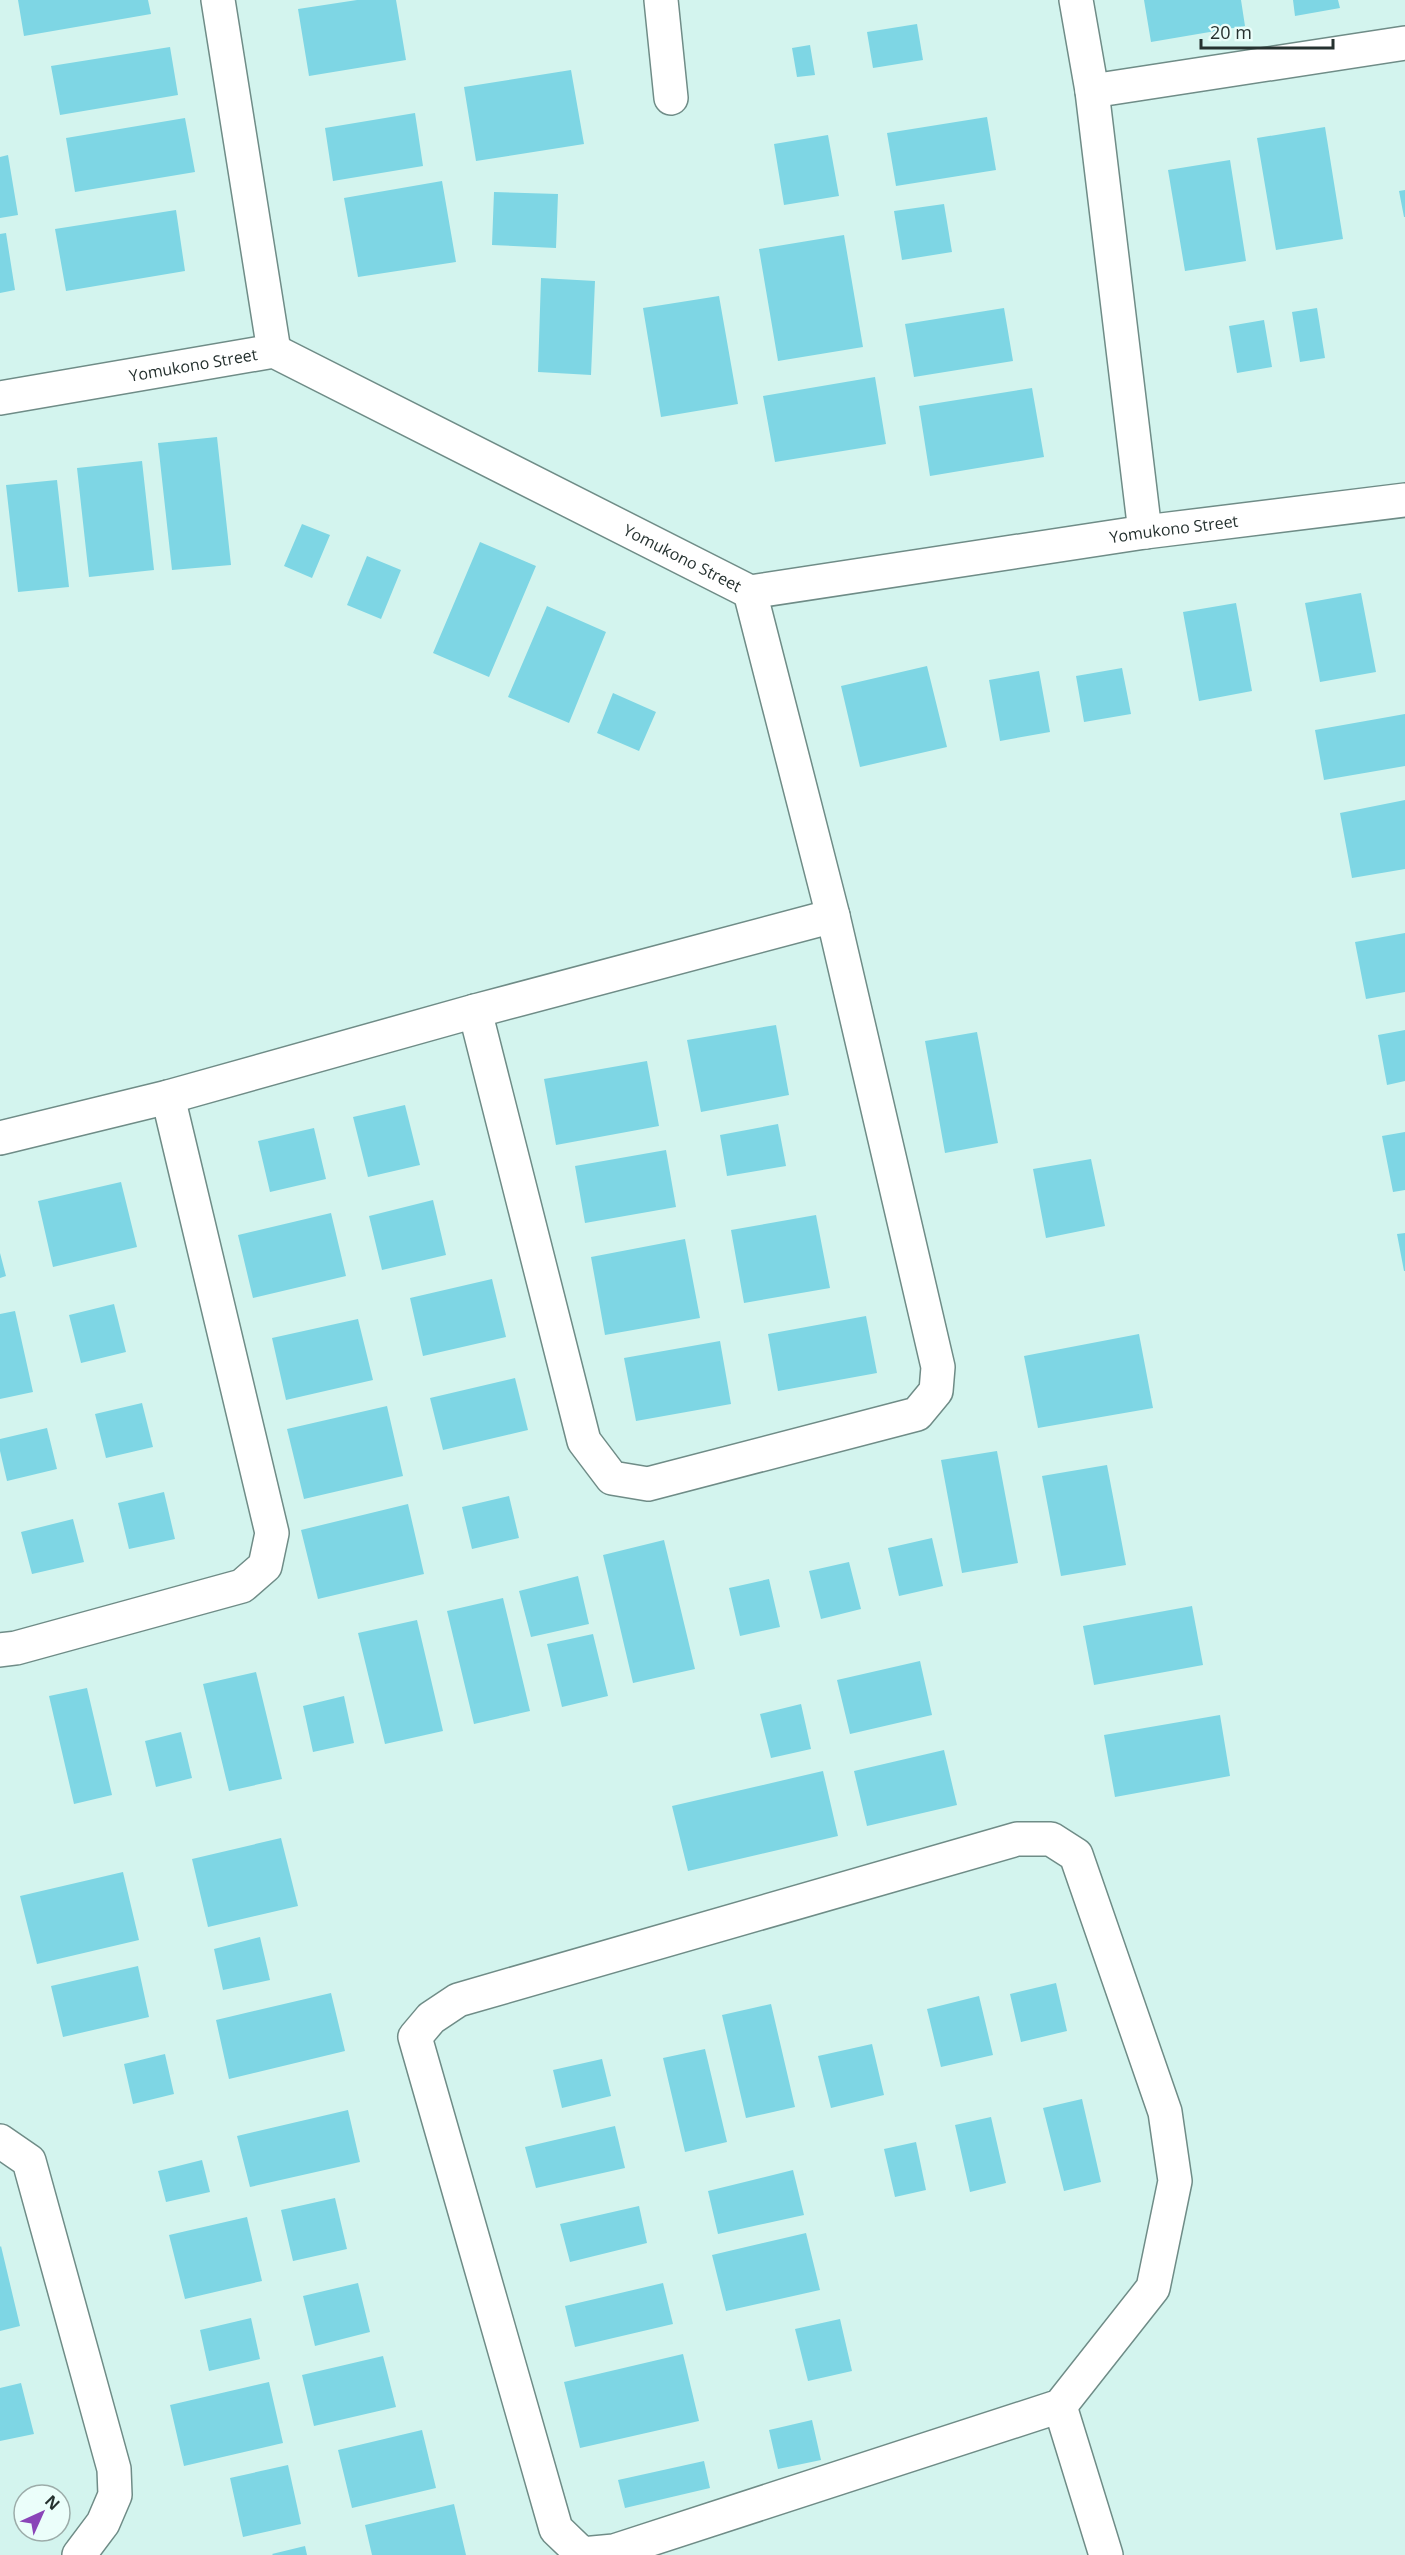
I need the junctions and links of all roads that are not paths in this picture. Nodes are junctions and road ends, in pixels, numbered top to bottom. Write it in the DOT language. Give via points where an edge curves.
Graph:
graph roads {
  1 [pos="218,0"];
  2 [pos="661,0"];
  3 [pos="1076,0"];
  4 [pos="1405,43"];
  5 [pos="1092,91"];
  6 [pos="671,98"];
  7 [pos="274,351"];
  8 [pos="0,398"];
  9 [pos="1405,500"];
  10 [pos="1145,532"];
  11 [pos="750,592"];
  12 [pos="833,916"];
  13 [pos="475,1011"];
  14 [pos="168,1097"];
  15 [pos="0,1138"];
  16 [pos="0,1650"];
  17 [pos="0,2141"];
  18 [pos="1059,2406"];
  19 [pos="79,2555"];
  20 [pos="1106,2555"];
  1 -- 7 [label="street"];
  2 -- 6 [label="street"];
  3 -- 5 [label="street"];
  4 -- 5 [label="street"];
  5 -- 10 [label="street"];
  7 -- 8 [label="street, Yomukono Street"];
  7 -- 11 [label="street, Yomukono Street"];
  9 -- 10 [label="street, Yomukono Street"];
  10 -- 11 [label="street, Yomukono Street"];
  11 -- 12 [label="street"];
  12 -- 13 [label="street"];
  12 -- 13 [label="street" via="938,1366 936,1391 917,1414 648,1484 612,1478 584,1441"];
  13 -- 14 [label="street"];
  14 -- 15 [label="street"];
  14 -- 16 [label="street" via="273,1533 264,1566 242,1586"];
  17 -- 19 [label="street" via="29,2161 114,2469 115,2495 103,2523"];
  18 -- 18 [label="street" via="1153,2288 1175,2181 1165,2112 1076,1855 1051,1839 1017,1839 458,2000 431,2018 415,2037 556,2529 582,2554 614,2551"];
  18 -- 20 [label="street"];
}
